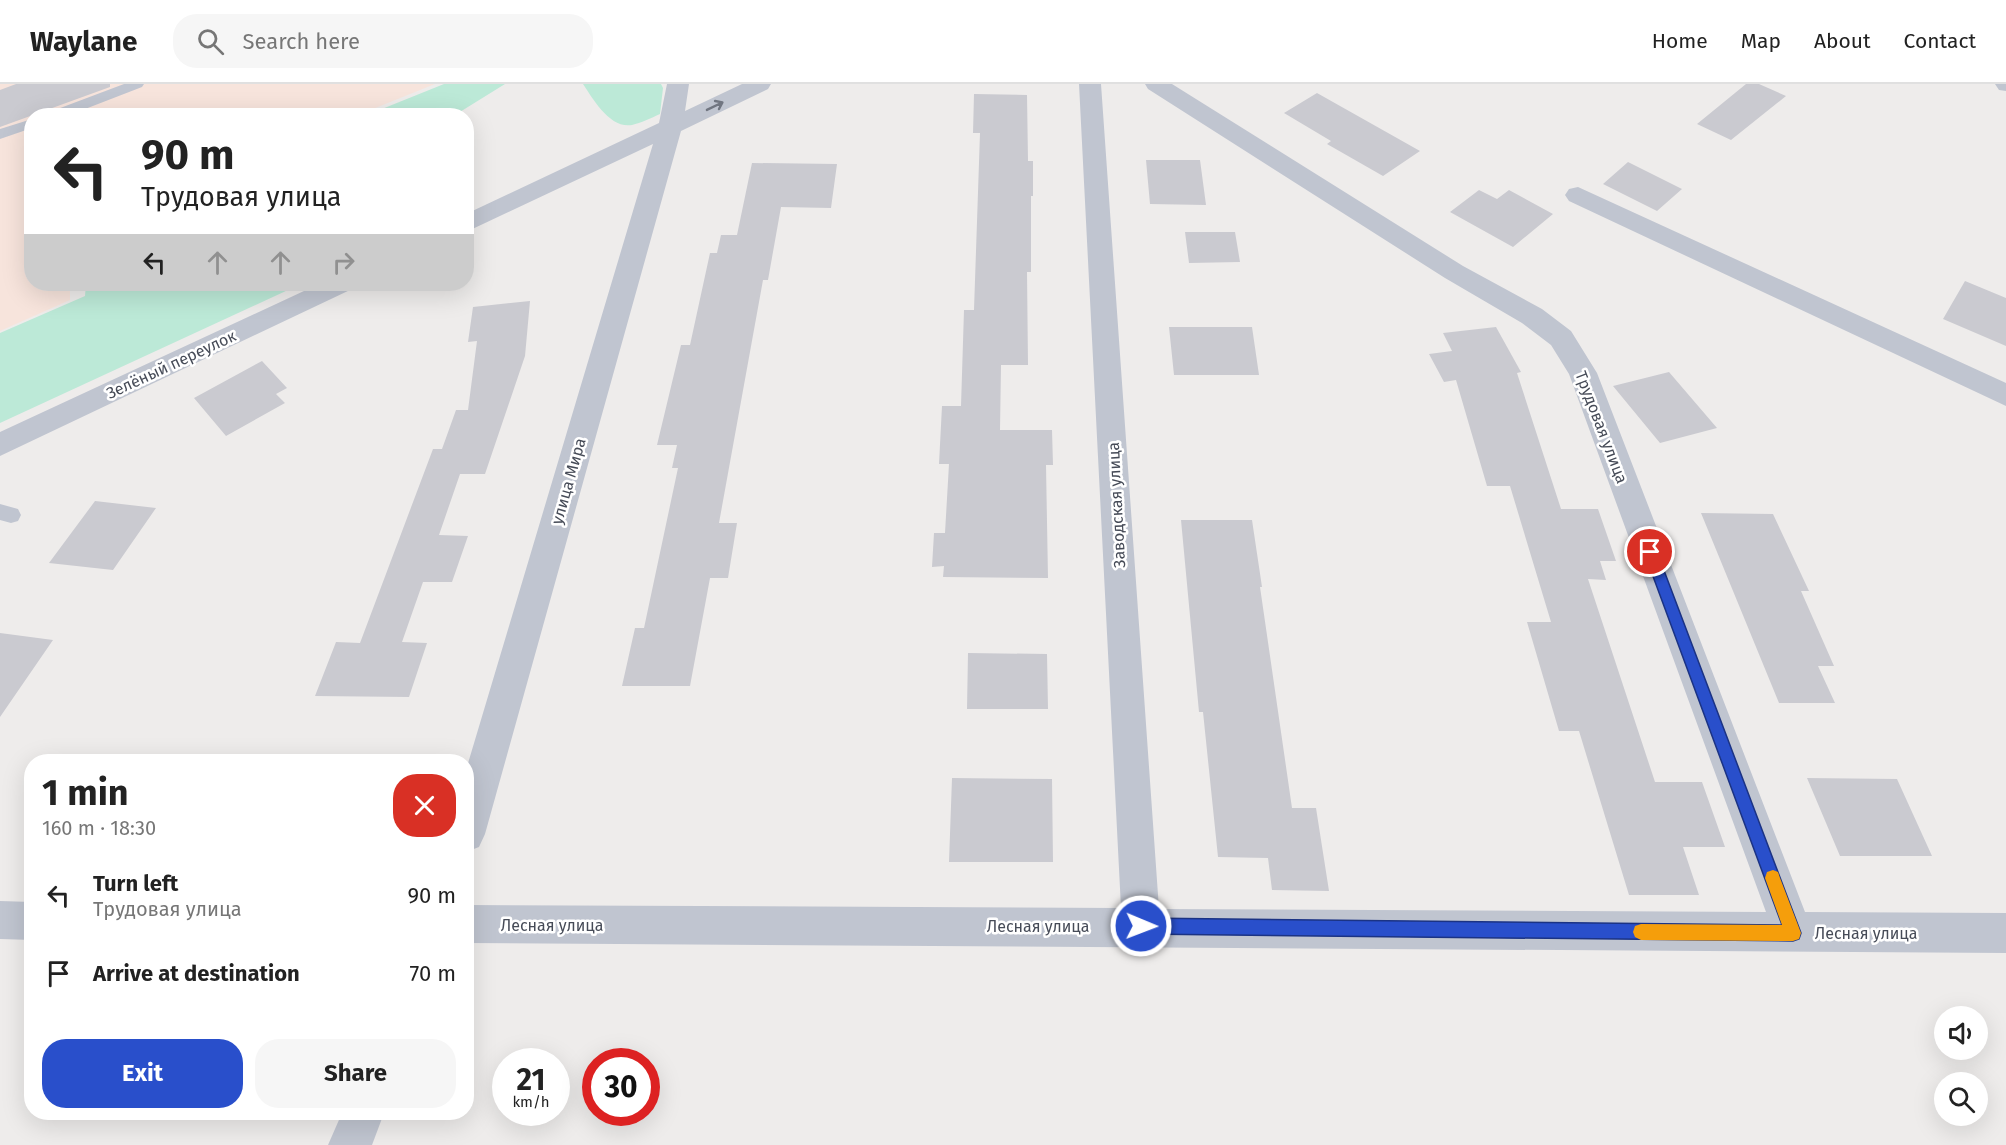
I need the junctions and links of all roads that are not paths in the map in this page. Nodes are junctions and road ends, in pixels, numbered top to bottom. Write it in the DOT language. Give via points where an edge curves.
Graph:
graph roads {
  1 [pos="137,84"];
  2 [pos="678,84"];
  3 [pos="760,84"];
  4 [pos="1090,84"];
  5 [pos="1156,84"];
  6 [pos="73,108"];
  7 [pos="24,126"];
  8 [pos="670,128"];
  9 [pos="0,135"];
  10 [pos="1578,195"];
  11 [pos="474,220"];
  12 [pos="326,291"];
  13 [pos="2006,395"];
  14 [pos="0,445"];
  15 [pos="474,806"];
  16 [pos="0,920"];
  17 [pos="24,921"];
  18 [pos="474,924"];
  19 [pos="1141,926"];
  20 [pos="1793,933"];
  21 [pos="2006,933"];
  22 [pos="360,1120"];
  23 [pos="350,1145"];
  1 -- 6 [label="lane"];
  2 -- 8 [label="street, улица Мира"];
  8 -- 3 [label="street, one-way"];
  4 -- 19 [label="street, Заводская улица"];
  5 -- 20 [label="street, Трудовая улица" via="1454,272 1532,316 1561,338 1583,373"];
  7 -- 9 [label="lane"];
  8 -- 11 [label="street"];
  8 -- 15 [label="street, улица Мира"];
  10 -- 13 [label="street"];
  12 -- 14 [label="street, Зелёный переулок"];
  16 -- 17 [label="street"];
  18 -- 19 [label="street, Лесная улица"];
  19 -- 20 [label="street, Лесная улица"];
  20 -- 21 [label="street, Лесная улица"];
  22 -- 23 [label="street"];
}
